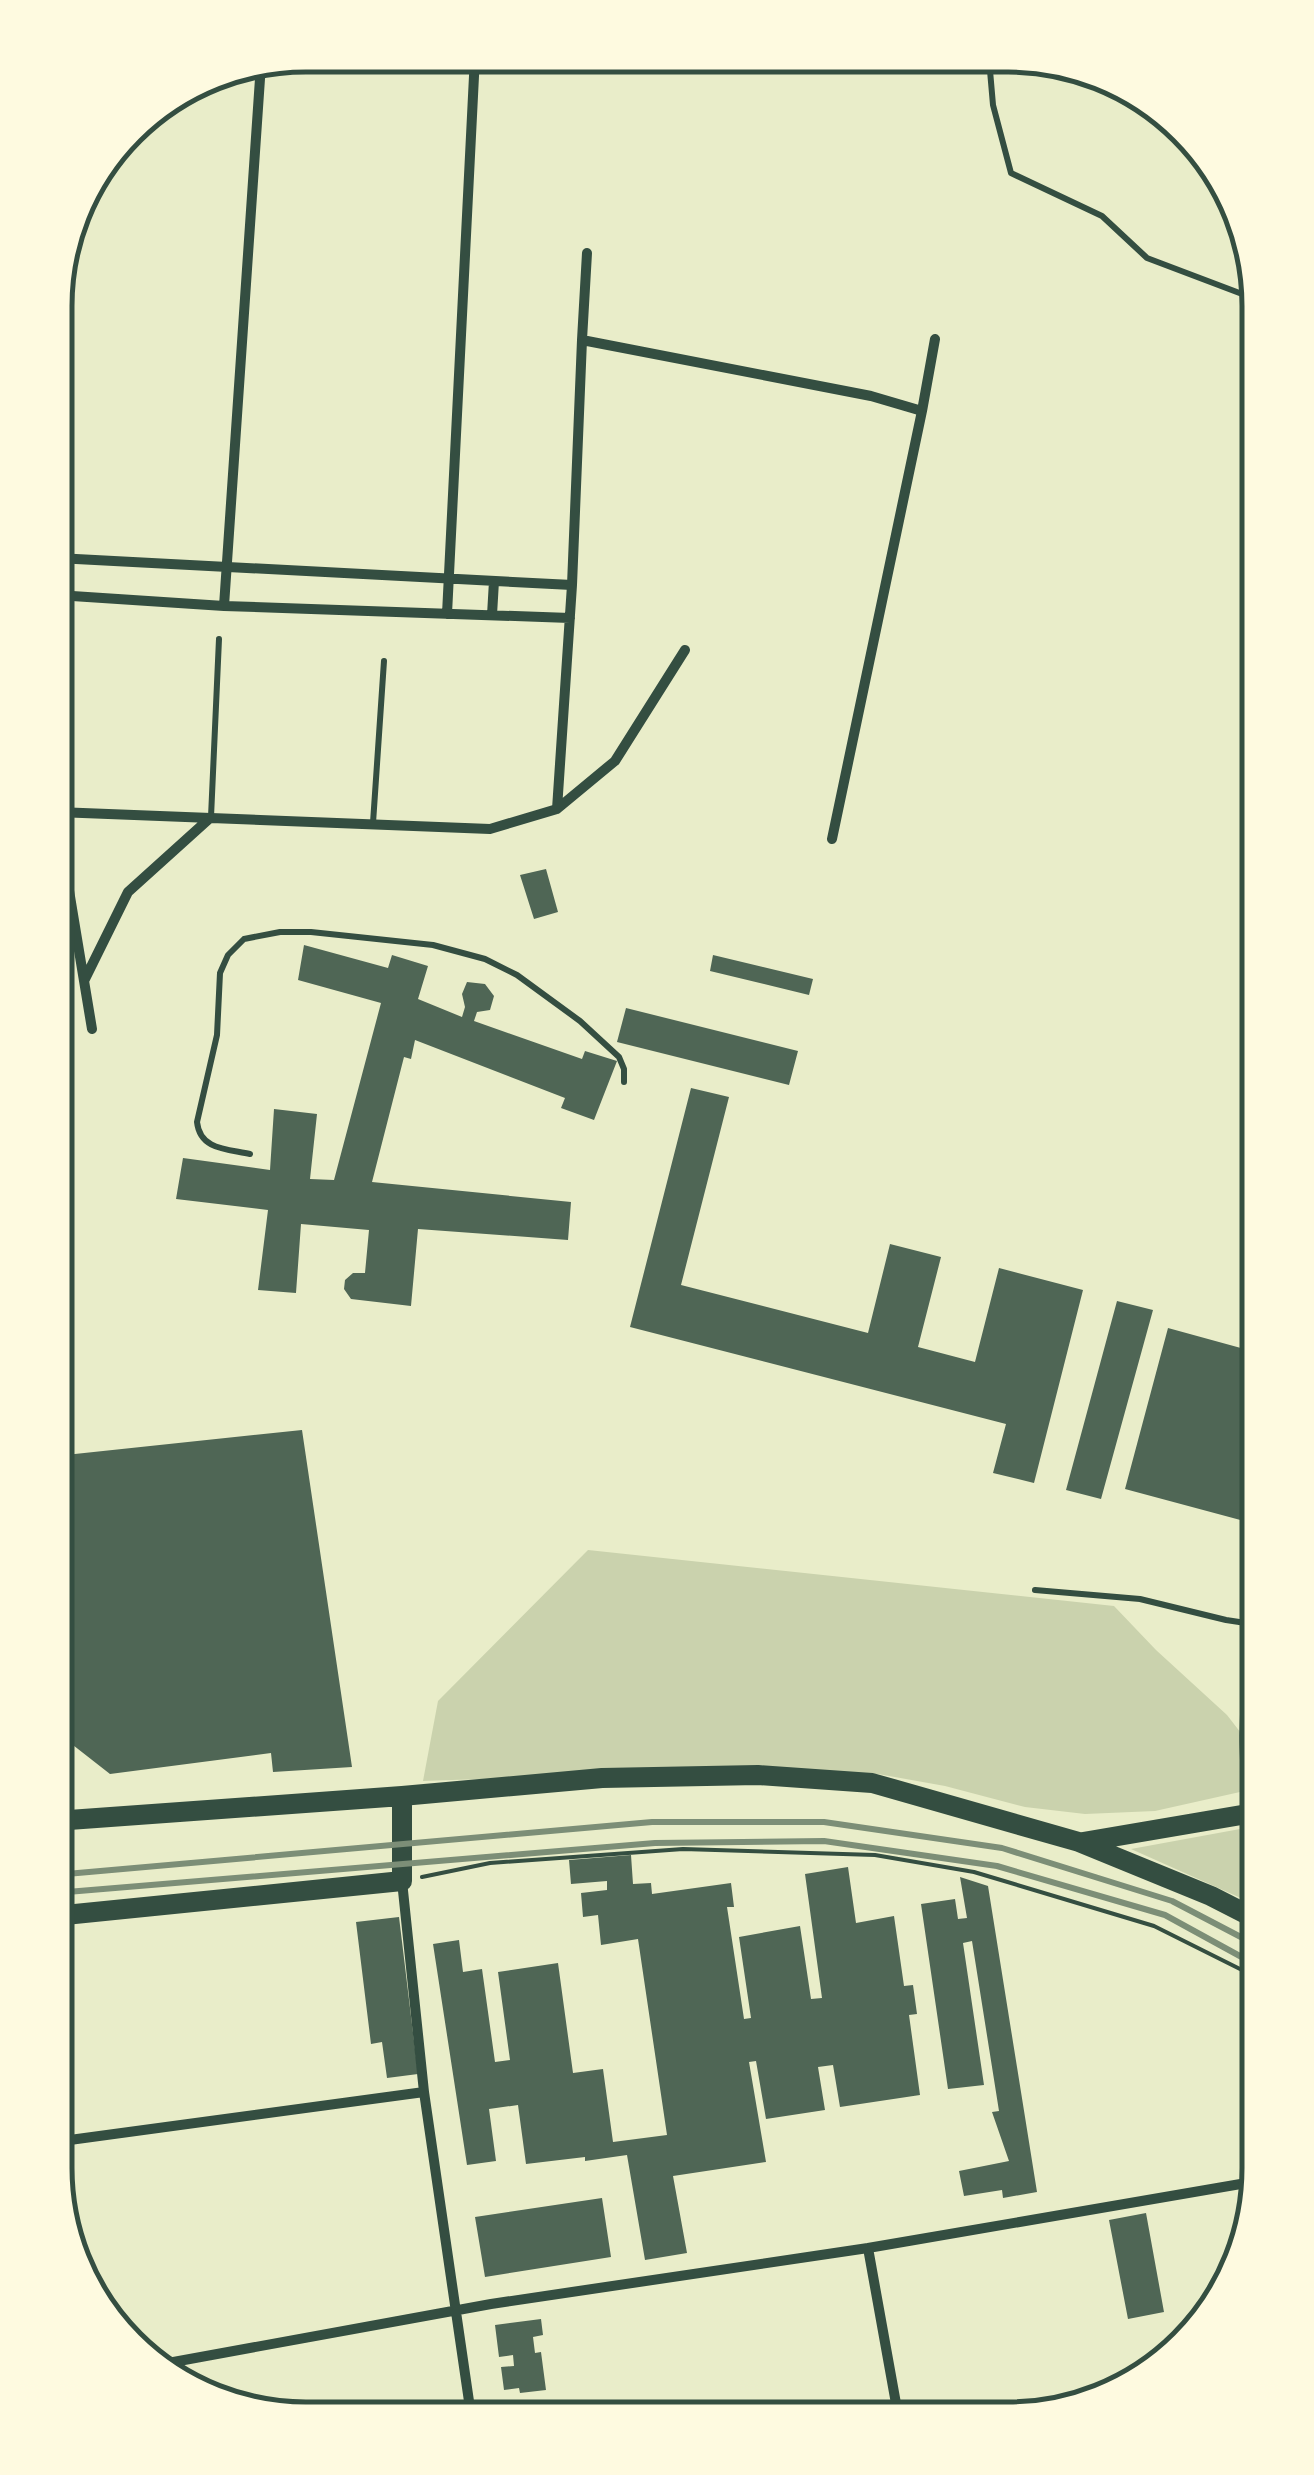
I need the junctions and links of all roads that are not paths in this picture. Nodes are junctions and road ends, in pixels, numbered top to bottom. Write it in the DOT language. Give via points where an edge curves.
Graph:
graph roads {
  1 [pos="990,72"];
  2 [pos="474,73"];
  3 [pos="260,77"];
  4 [pos="587,253"];
  5 [pos="1241,294"];
  6 [pos="935,339"];
  7 [pos="582,340"];
  8 [pos="922,411"];
  9 [pos="72,559"];
  10 [pos="228,568"];
  11 [pos="449,579"];
  12 [pos="494,582"];
  13 [pos="572,585"];
  14 [pos="72,596"];
  15 [pos="224,606"];
  16 [pos="447,614"];
  17 [pos="492,616"];
  18 [pos="570,618"];
  19 [pos="218,639"];
  20 [pos="685,650"];
  21 [pos="384,661"];
  22 [pos="558,809"];
  23 [pos="72,813"];
  24 [pos="210,818"];
  25 [pos="373,824"];
  26 [pos="832,839"];
  27 [pos="72,909"];
  28 [pos="84,982"];
  29 [pos="92,1029"];
  30 [pos="624,1082"];
  31 [pos="250,1154"];
  32 [pos="1035,1590"];
  33 [pos="1241,1622"];
  34 [pos="402,1796"];
  35 [pos="1241,1815"];
  36 [pos="72,1820"];
  37 [pos="1080,1842"];
  38 [pos="402,1881"];
  39 [pos="1241,1911"];
  40 [pos="72,1914"];
  41 [pos="424,2092"];
  42 [pos="72,2140"];
  43 [pos="1241,2184"];
  44 [pos="868,2248"];
  45 [pos="456,2310"];
  46 [pos="175,2362"];
  47 [pos="470,2402"];
  48 [pos="896,2402"];
  1 -- 5 [label="lane" via="1011,173 1102,216 1146,258"];
  2 -- 11 [label="street"];
  3 -- 10 [label="street"];
  4 -- 7 [label="street"];
  6 -- 8 [label="street"];
  7 -- 8 [label="street"];
  7 -- 13 [label="street"];
  8 -- 26 [label="street"];
  9 -- 10 [label="street"];
  10 -- 11 [label="street"];
  10 -- 15 [label="street"];
  11 -- 12 [label="street"];
  11 -- 16 [label="street"];
  12 -- 13 [label="street"];
  12 -- 17 [label="street"];
  13 -- 18 [label="street"];
  14 -- 15 [label="street"];
  15 -- 16 [label="street"];
  16 -- 17 [label="street"];
  17 -- 18 [label="street"];
  18 -- 22 [label="street"];
  19 -- 24 [label="lane"];
  20 -- 22 [label="street" via="615,761"];
  21 -- 25 [label="lane"];
  22 -- 25 [label="street" via="490,829"];
  23 -- 24 [label="street"];
  24 -- 25 [label="street"];
  24 -- 28 [label="street" via="128,892"];
  27 -- 28 [label="street"];
  28 -- 29 [label="street"];
  30 -- 31 [label="lane" via="619,1057 591,1030 484,959 433,945 260,934 228,955 220,972 217,1035 197,1122 204,1142"];
  32 -- 33 [label="lane" via="1140,1599"];
  34 -- 36 [label="main road"];
  34 -- 37 [label="main road" via="602,1778 758,1775 872,1782"];
  34 -- 38 [label="main road"];
  35 -- 37 [label="main road"];
  37 -- 39 [label="main road"];
  38 -- 40 [label="main road"];
  38 -- 41 [label="street"];
  41 -- 42 [label="street"];
  41 -- 45 [label="street"];
  43 -- 44 [label="street"];
  44 -- 45 [label="street"];
  44 -- 48 [label="street"];
  45 -- 46 [label="street"];
  45 -- 47 [label="street"];
}
